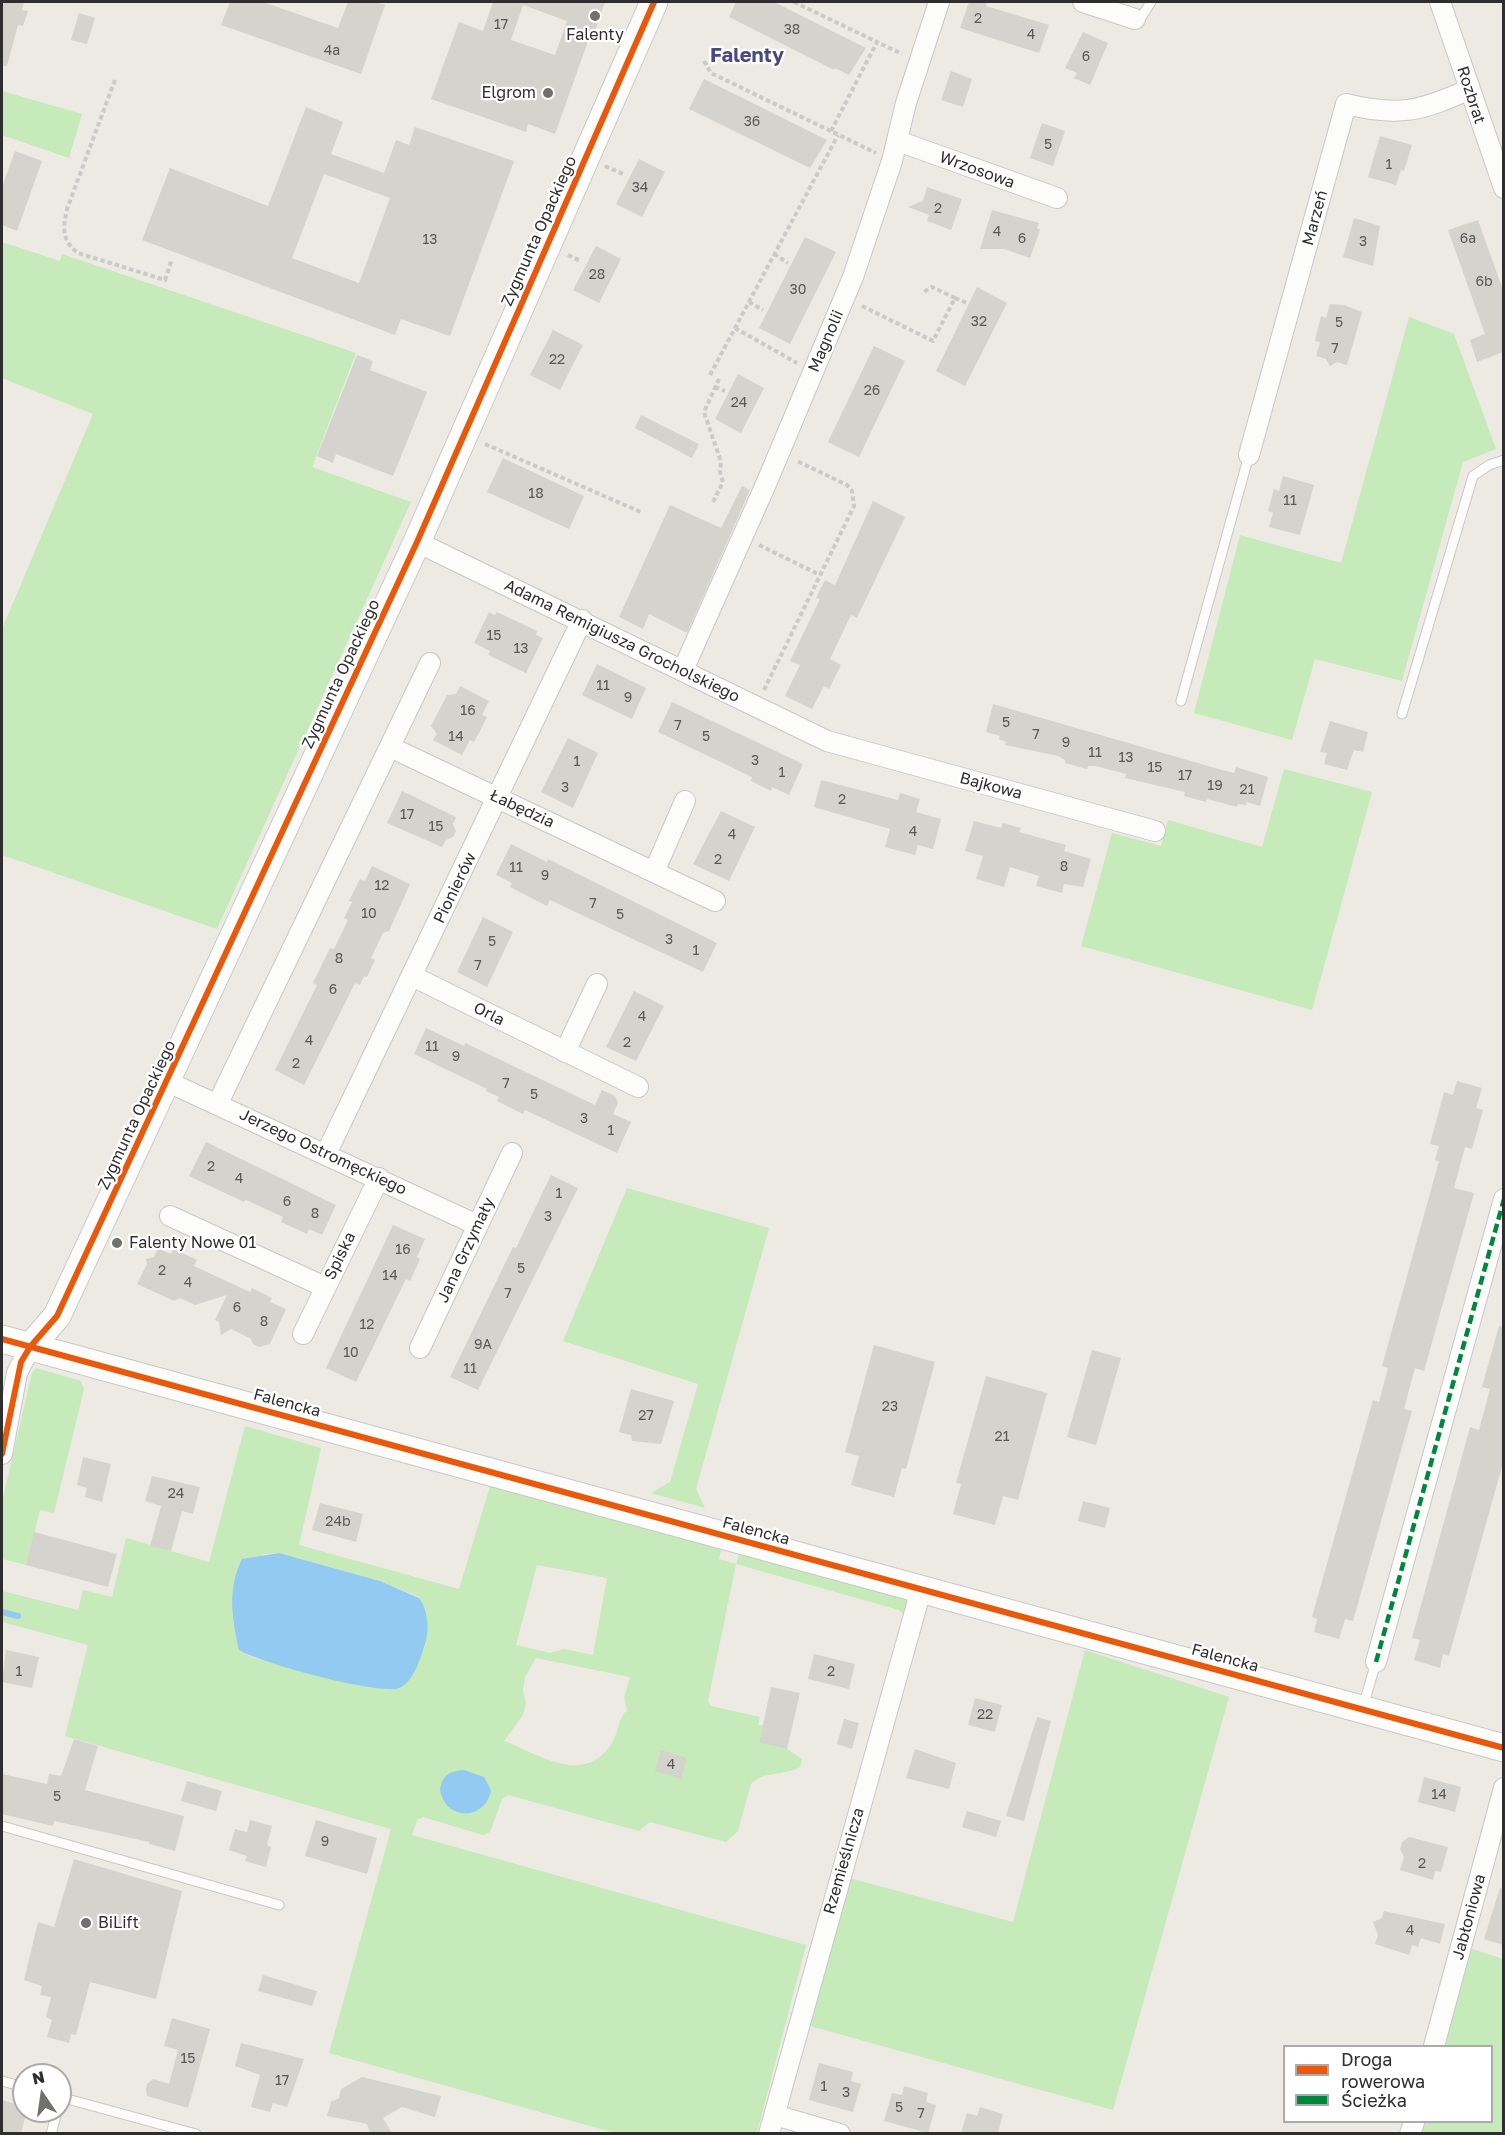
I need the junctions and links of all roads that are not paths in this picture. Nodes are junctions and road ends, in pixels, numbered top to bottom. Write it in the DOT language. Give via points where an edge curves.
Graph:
graph roads {
  1 [pos="654,2"];
  2 [pos="939,2"];
  3 [pos="1083,2"];
  4 [pos="1151,2"];
  5 [pos="1440,2"];
  6 [pos="1135,19"];
  7 [pos="1470,89"];
  8 [pos="898,141"];
  9 [pos="1503,188"];
  10 [pos="1057,198"];
  11 [pos="1249,455"];
  12 [pos="1503,460"];
  13 [pos="417,542"];
  14 [pos="582,620"];
  15 [pos="430,663"];
  16 [pos="683,670"];
  17 [pos="1181,701"];
  18 [pos="1402,714"];
  19 [pos="827,741"];
  20 [pos="390,747"];
  21 [pos="498,798"];
  22 [pos="685,801"];
  23 [pos="1155,831"];
  24 [pos="654,872"];
  25 [pos="714,901"];
  26 [pos="412,976"];
  27 [pos="597,984"];
  28 [pos="565,1052"];
  29 [pos="168,1082"];
  30 [pos="638,1087"];
  31 [pos="218,1103"];
  32 [pos="512,1153"];
  33 [pos="326,1154"];
  34 [pos="379,1178"];
  35 [pos="1503,1198"];
  36 [pos="170,1216"];
  37 [pos="477,1225"];
  38 [pos="325,1287"];
  39 [pos="303,1334"];
  40 [pos="2,1338"];
  41 [pos="30,1347"];
  42 [pos="420,1348"];
  43 [pos="2,1454"];
  44 [pos="921,1590"];
  45 [pos="1376,1662"];
  46 [pos="1362,1710"];
  47 [pos="1503,1748"];
  48 [pos="1503,1788"];
  49 [pos="2,1826"];
  50 [pos="279,1905"];
  51 [pos="1434,2045"];
  52 [pos="72,2100"];
  53 [pos="772,2124"];
  54 [pos="196,2133"];
  55 [pos="840,2133"];
  1 -- 13 [label="street, Zygmunta Opackiego"];
  2 -- 8 [label="street, Magnolii"];
  3 -- 6 [label="street"];
  4 -- 6 [label="lane" via="1142,16"];
  5 -- 7 [label="street, Rozbrat"];
  7 -- 9 [label="street, Rozbrat"];
  7 -- 11 [label="street, Marzeń" via="1428,106 1400,112 1346,104"];
  8 -- 10 [label="street, Wrzosowa"];
  8 -- 16 [label="street, Magnolii" via="845,298"];
  11 -- 17 [label="lane"];
  12 -- 18 [label="lane" via="1473,476"];
  13 -- 14 [label="street, Adama Remigiusza Grocholskiego"];
  13 -- 29 [label="street, Zygmunta Opackiego"];
  14 -- 16 [label="street, Adama Remigiusza Grocholskiego"];
  14 -- 21 [label="street, Pionierów"];
  15 -- 20 [label="street"];
  16 -- 19 [label="street, Adama Remigiusza Grocholskiego"];
  19 -- 23 [label="street, Bajkowa"];
  20 -- 21 [label="street, Łabędzia"];
  20 -- 31 [label="street"];
  21 -- 24 [label="street, Łabędzia"];
  21 -- 26 [label="street, Pionierów"];
  22 -- 24 [label="street"];
  24 -- 25 [label="street, Łabędzia"];
  26 -- 28 [label="street, Orla"];
  26 -- 33 [label="street, Pionierów"];
  27 -- 28 [label="street"];
  28 -- 30 [label="street, Orla"];
  29 -- 31 [label="street, Jerzego Ostromęckiego"];
  29 -- 41 [label="street, Zygmunta Opackiego" via="57,1316"];
  31 -- 33 [label="street, Jerzego Ostromęckiego"];
  32 -- 37 [label="street, Jana Grzymały"];
  33 -- 34 [label="street, Jerzego Ostromęckiego"];
  34 -- 37 [label="street, Jerzego Ostromęckiego"];
  34 -- 38 [label="street, Spiska"];
  35 -- 45 [label="street"];
  36 -- 38 [label="street"];
  37 -- 42 [label="street, Jana Grzymały"];
  38 -- 39 [label="street, Spiska"];
  40 -- 41 [label="street, Falencka"];
  41 -- 43 [label="street" via="17,1373"];
  41 -- 44 [label="street, Falencka"];
  44 -- 46 [label="street, Falencka"];
  44 -- 53 [label="street, Rzemieślnicza"];
  45 -- 46 [label="lane"];
  46 -- 47 [label="street, Falencka"];
  48 -- 51 [label="street, Jabłoniowa"];
  49 -- 50 [label="lane"];
  52 -- 54 [label="lane"];
  53 -- 55 [label="street"];
}
